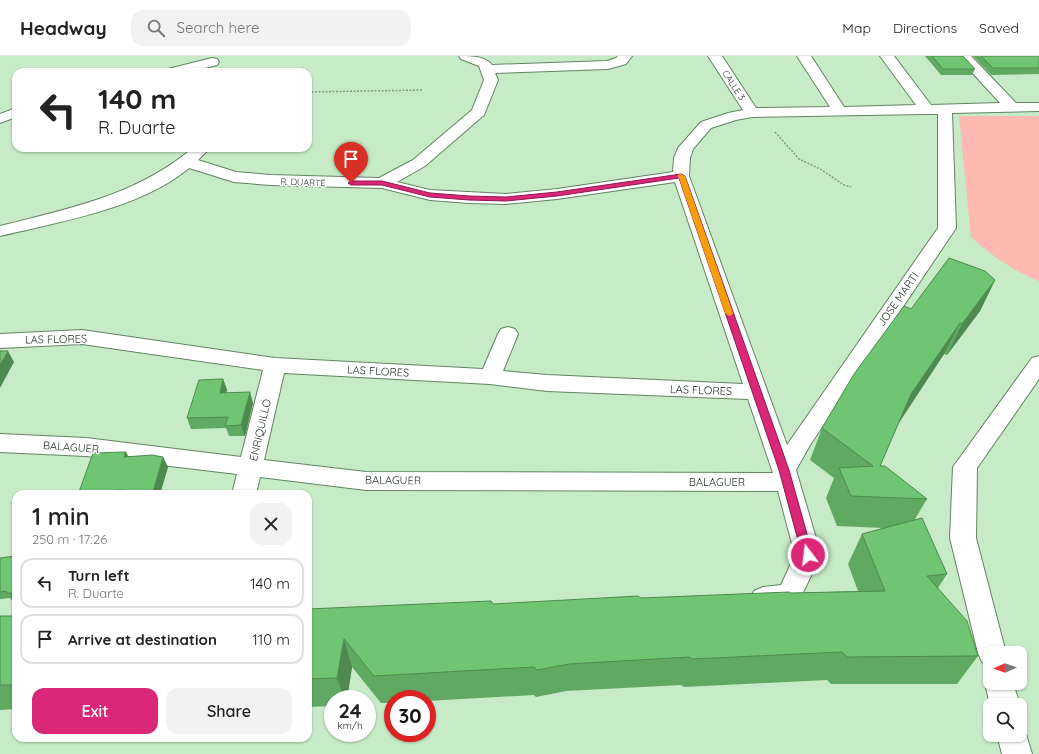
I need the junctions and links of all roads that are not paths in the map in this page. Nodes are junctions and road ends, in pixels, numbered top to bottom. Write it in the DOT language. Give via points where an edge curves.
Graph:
graph roads {
  1 [pos="466,56"];
  2 [pos="625,56"];
  3 [pos="715,56"];
  4 [pos="804,56"];
  5 [pos="887,56"];
  6 [pos="964,56"];
  7 [pos="524,62"];
  8 [pos="213,63"];
  9 [pos="191,68"];
  10 [pos="487,69"];
  11 [pos="1039,107"];
  12 [pos="1012,108"];
  13 [pos="936,110"];
  14 [pos="840,111"];
  15 [pos="759,113"];
  16 [pos="12,114"];
  17 [pos="0,118"];
  18 [pos="198,152"];
  19 [pos="188,162"];
  20 [pos="681,176"];
  21 [pos="382,183"];
  22 [pos="0,231"];
  23 [pos="508,334"];
  24 [pos="0,341"];
  25 [pos="1039,363"];
  26 [pos="275,365"];
  27 [pos="490,377"];
  28 [pos="757,392"];
  29 [pos="0,443"];
  30 [pos="252,466"];
  31 [pos="786,476"];
  32 [pos="245,490"];
  33 [pos="743,603"];
  34 [pos="990,646"];
  35 [pos="1014,742"];
  36 [pos="1017,754"];
  1 -- 10 [label="street" via="485,64"];
  2 -- 7 [label="street" via="621,61 608,65"];
  3 -- 15 [label="street, CALLE 3"];
  4 -- 14 [label="street"];
  5 -- 13 [label="street"];
  6 -- 12 [label="street"];
  7 -- 10 [label="street"];
  8 -- 9 [label="street"];
  10 -- 21 [label="street" via="491,80 479,112 419,163"];
  11 -- 12 [label="street"];
  12 -- 13 [label="street"];
  13 -- 14 [label="street"];
  13 -- 31 [label="street, JOSE MARTI" via="947,228 802,438"];
  14 -- 15 [label="street"];
  15 -- 20 [label="street" via="733,116 706,125 686,148 682,158"];
  16 -- 17 [label="street"];
  18 -- 19 [label="street"];
  19 -- 21 [label="street, R. DUARTE" via="234,177"];
  19 -- 22 [label="street" via="146,188 105,203"];
  20 -- 21 [label="street, R. DUARTE" via="506,199 430,195"];
  20 -- 28 [label="street"];
  23 -- 27 [label="street"];
  24 -- 26 [label="street, LAS FLORES" via="82,337"];
  25 -- 34 [label="street" via="965,467 963,538"];
  26 -- 27 [label="street, LAS FLORES"];
  26 -- 30 [label="street, ENRIQUILLO"];
  27 -- 28 [label="street, LAS FLORES" via="548,383"];
  28 -- 31 [label="street"];
  29 -- 30 [label="street, BALAGUER" via="86,447"];
  30 -- 31 [label="street, BALAGUER" via="366,481"];
  30 -- 32 [label="street, ENRIQUILLO"];
  31 -- 33 [label="street" via="808,555 789,595"];
  35 -- 36 [label="street"];
}
